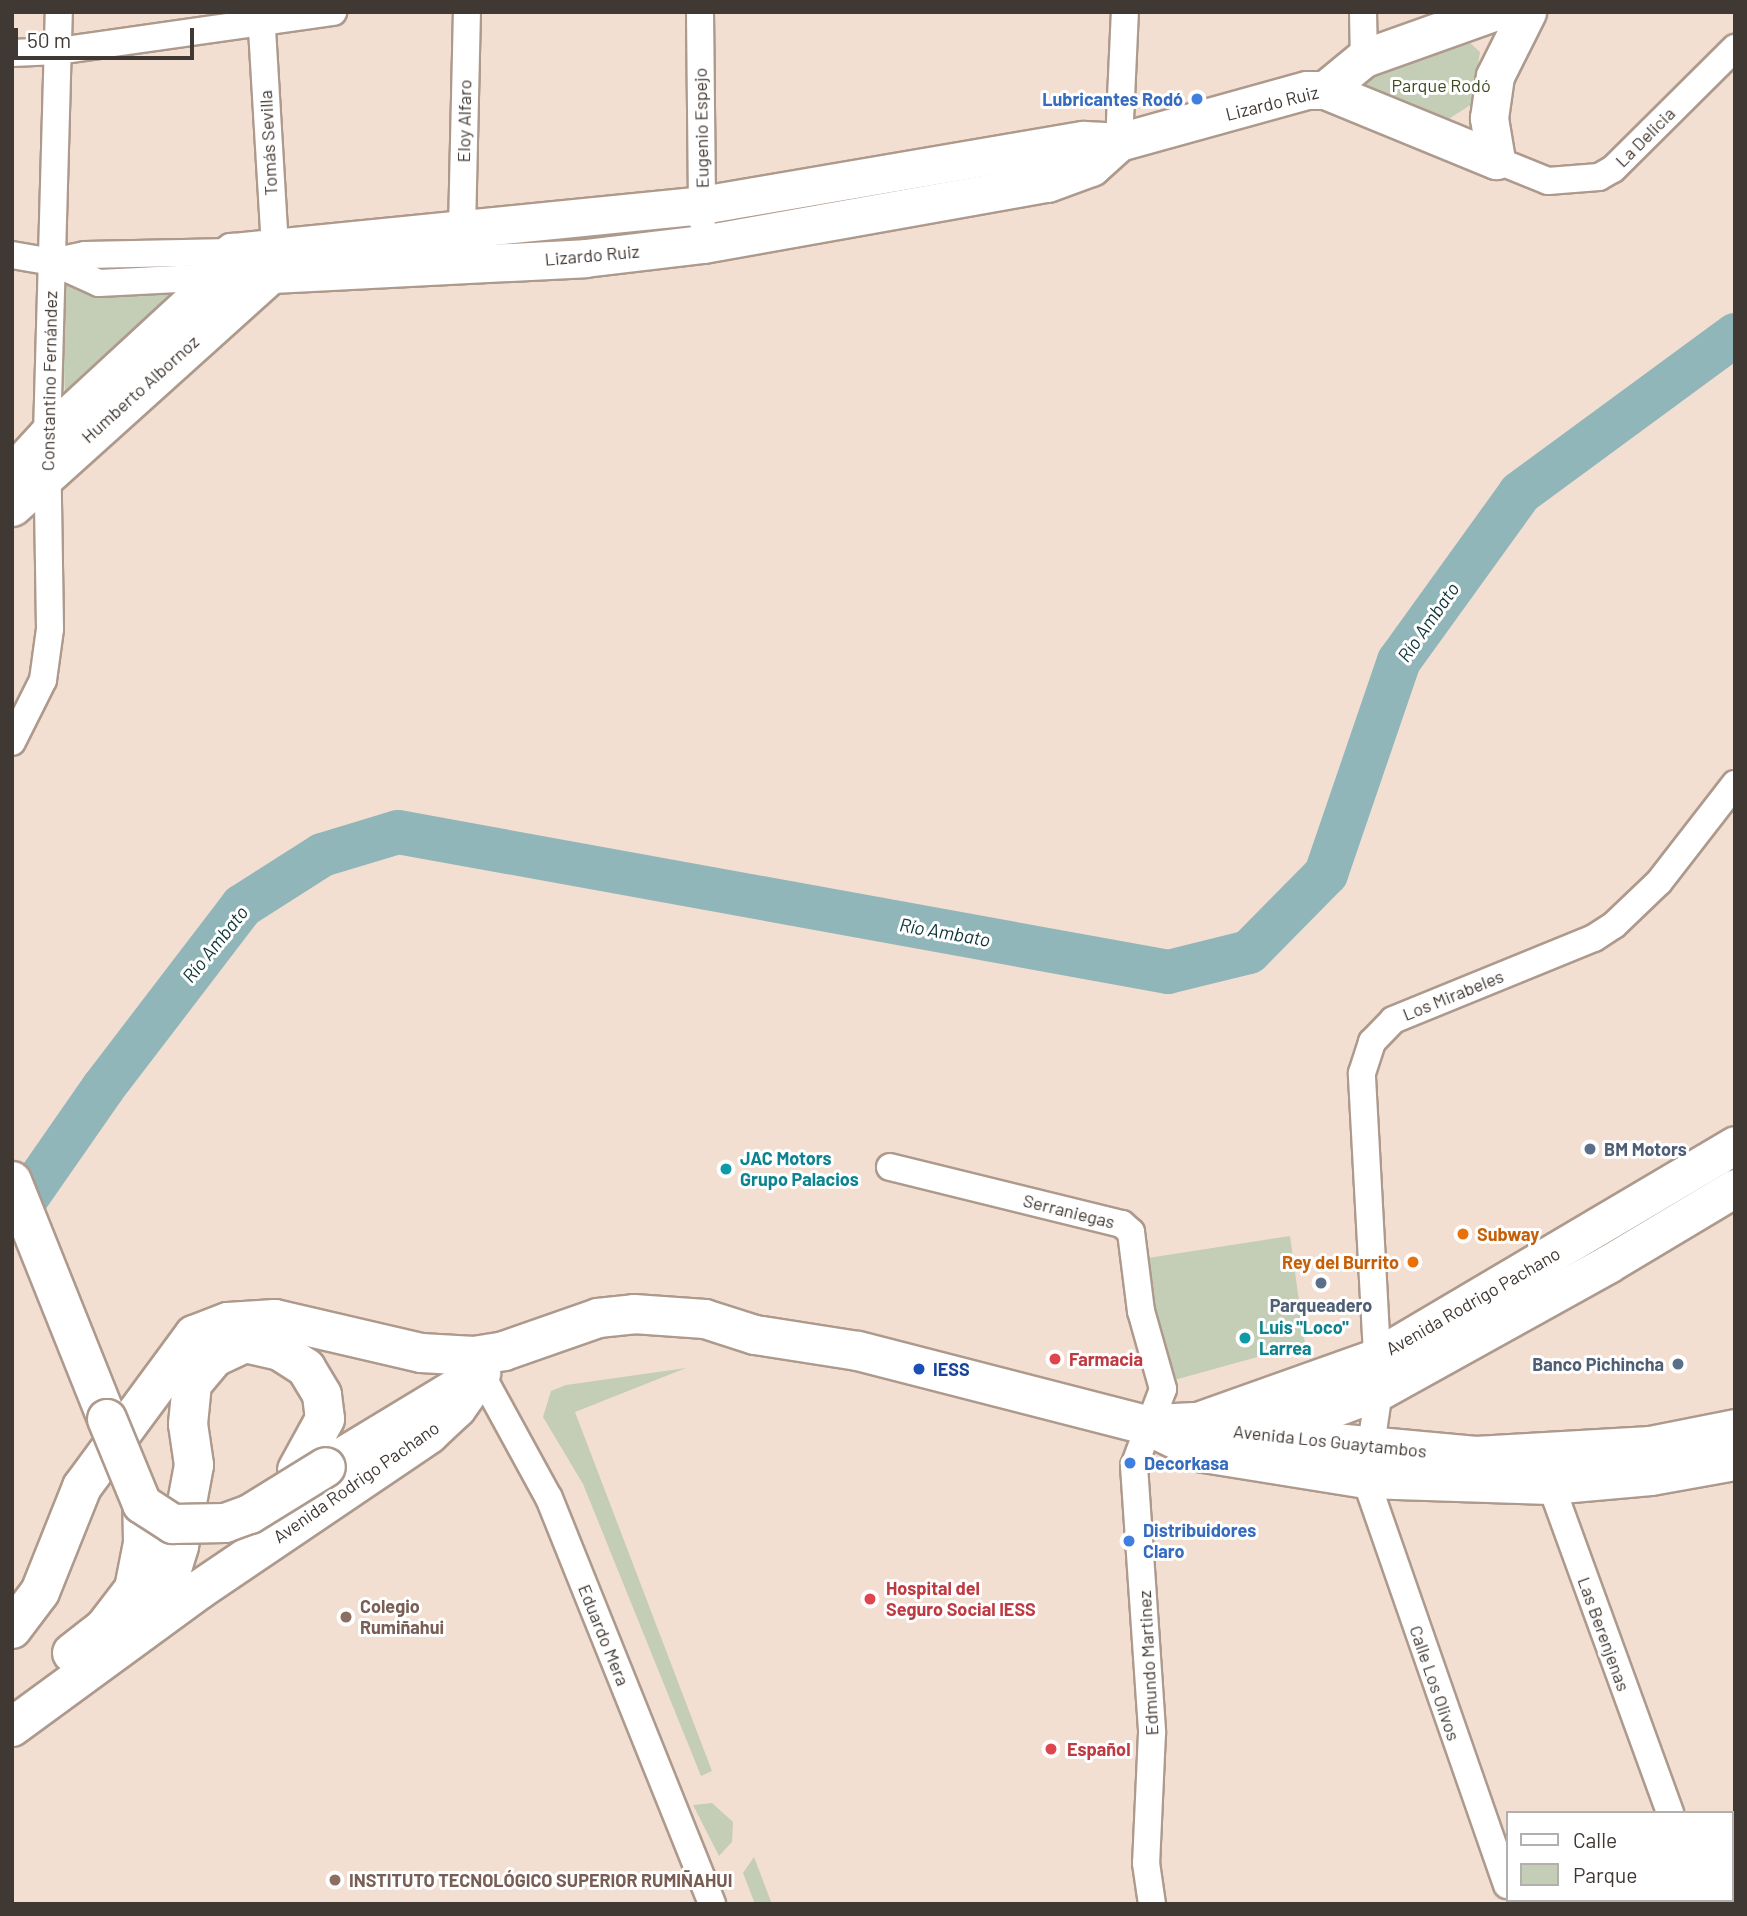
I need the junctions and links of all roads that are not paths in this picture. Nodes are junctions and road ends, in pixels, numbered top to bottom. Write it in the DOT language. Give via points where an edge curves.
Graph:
graph roads {
  1 [pos="60,12"];
  2 [pos="332,12"];
  3 [pos="467,12"];
  4 [pos="700,12"];
  5 [pos="1125,12"];
  6 [pos="1363,12"];
  7 [pos="1493,12"];
  8 [pos="1527,12"];
  9 [pos="261,17"];
  10 [pos="1735,48"];
  11 [pos="58,51"];
  12 [pos="12,53"];
  13 [pos="1364,58"];
  14 [pos="1325,90"];
  15 [pos="1119,142"];
  16 [pos="1496,160"];
  17 [pos="702,205"];
  18 [pos="462,230"];
  19 [pos="703,244"];
  20 [pos="12,255"];
  21 [pos="273,261"];
  22 [pos="52,262"];
  23 [pos="225,264"];
  24 [pos="47,435"];
  25 [pos="30,472"];
  26 [pos="12,507"];
  27 [pos="12,742"];
  28 [pos="1735,784"];
  29 [pos="1735,1145"];
  30 [pos="890,1167"];
  31 [pos="12,1181"];
  32 [pos="1735,1188"];
  33 [pos="1590,1232"];
  34 [pos="1608,1264"];
  35 [pos="478,1365"];
  36 [pos="1377,1375"];
  37 [pos="107,1419"];
  38 [pos="1146,1424"];
  39 [pos="1735,1429"];
  40 [pos="1258,1436"];
  41 [pos="1199,1438"];
  42 [pos="1735,1461"];
  43 [pos="1368,1463"];
  44 [pos="311,1469"];
  45 [pos="1545,1470"];
  46 [pos="142,1504"];
  47 [pos="12,1629"];
  48 [pos="127,1642"];
  49 [pos="12,1699"];
  50 [pos="12,1727"];
  51 [pos="1669,1811"];
  52 [pos="1506,1882"];
  53 [pos="712,1904"];
  54 [pos="1152,1904"];
  1 -- 11 [label="street, Constantino Fernández"];
  2 -- 9 [label="street"];
  3 -- 18 [label="street, Eloy Alfaro"];
  4 -- 17 [label="street, Eugenio Espejo"];
  5 -- 15 [label="street"];
  6 -- 13 [label="street"];
  7 -- 13 [label="main road, Lizardo Ruiz"];
  8 -- 16 [label="main road" via="1495,76 1489,118"];
  9 -- 11 [label="street"];
  9 -- 21 [label="street, Tomás Sevilla"];
  10 -- 16 [label="street, La Delicia" via="1613,169 1599,177 1548,181"];
  11 -- 12 [label="street"];
  11 -- 22 [label="street, Constantino Fernández"];
  13 -- 14 [label="main road, Lizardo Ruiz"];
  14 -- 15 [label="main road, Lizardo Ruiz" via="1307,90"];
  14 -- 16 [label="main road, La Delicia"];
  15 -- 17 [label="main road, Lizardo Ruiz" via="1084,141"];
  15 -- 19 [label="main road, Lizardo Ruiz" via="1091,167 1047,183"];
  17 -- 18 [label="main road, Lizardo Ruiz"];
  17 -- 19 [label="street, Eugenio Espejo"];
  18 -- 21 [label="main road, Lizardo Ruiz"];
  19 -- 21 [label="main road, Lizardo Ruiz" via="585,258"];
  20 -- 22 [label="street, Lizardo Ruiz"];
  21 -- 23 [label="main road, Lizardo Ruiz"];
  21 -- 25 [label="main road, Humberto Albornoz"];
  22 -- 23 [label="street, Lizardo Ruiz" via="99,283"];
  22 -- 24 [label="street, Constantino Fernández"];
  23 -- 24 [label="main road, Humberto Albornoz"];
  24 -- 25 [label="main road, Humberto Albornoz"];
  25 -- 26 [label="main road, Humberto Albornoz"];
  25 -- 27 [label="street, Constantino Fernández" via="50,629 43,680"];
  28 -- 36 [label="street, Los Mirabeles" via="1660,882 1615,925 1594,938 1393,1020 1372,1042 1362,1073"];
  29 -- 33 [label="main road, Avenida Rodrigo Pachano"];
  30 -- 38 [label="street, Serraniegas" via="1127,1227 1141,1311 1163,1389"];
  31 -- 37 [label="main road"];
  32 -- 34 [label="main road, Avenida Rodrigo Pachano"];
  33 -- 34 [label="main road"];
  33 -- 36 [label="main road, Avenida Rodrigo Pachano"];
  34 -- 36 [label="main road, Avenida Rodrigo Pachano"];
  35 -- 38 [label="main road" via="609,1334 729,1330 858,1351"];
  35 -- 44 [label="main road" via="377,1412"];
  35 -- 47 [label="main road" via="275,1319 229,1322 194,1335 82,1487 40,1592"];
  35 -- 48 [label="main road, Avenida Rodrigo Pachano" via="457,1408 429,1434"];
  35 -- 53 [label="street, Eduardo Mera" via="549,1498"];
  36 -- 40 [label="main road, Avenida Rodrigo Pachano"];
  36 -- 41 [label="main road, Avenida Rodrigo Pachano"];
  36 -- 43 [label="street, Los Mirabeles"];
  37 -- 44 [label="main road, bridge" via="154,1495 184,1513 220,1514"];
  37 -- 46 [label="main road, bridge"];
  38 -- 41 [label="main road, Avenida Los Guaytambos"];
  38 -- 54 [label="street, Edmundo Martinez" via="1134,1466 1152,1733 1146,1863"];
  39 -- 45 [label="main road, Avenida Los Guaytambos"];
  40 -- 41 [label="main road, Avenida Los Guaytambos"];
  40 -- 43 [label="main road, Avenida Los Guaytambos"];
  41 -- 43 [label="main road, Avenida Los Guaytambos"];
  42 -- 45 [label="main road, Avenida Los Guaytambos" via="1651,1476"];
  43 -- 45 [label="main road, Avenida Los Guaytambos"];
  43 -- 52 [label="street, Calle Los Olivos"];
  44 -- 46 [label="main road, bridge" via="250,1514 225,1523 173,1524"];
  44 -- 48 [label="main road" via="325,1419 322,1395 306,1368 280,1351 245,1343 215,1357 192,1384 188,1424 194,1465 176,1557 169,1579"];
  45 -- 51 [label="street, Las Berenjenas"];
  46 -- 49 [label="main road" via="143,1543 134,1589 104,1628"];
  48 -- 50 [label="main road, Avenida Rodrigo Pachano"];
}
